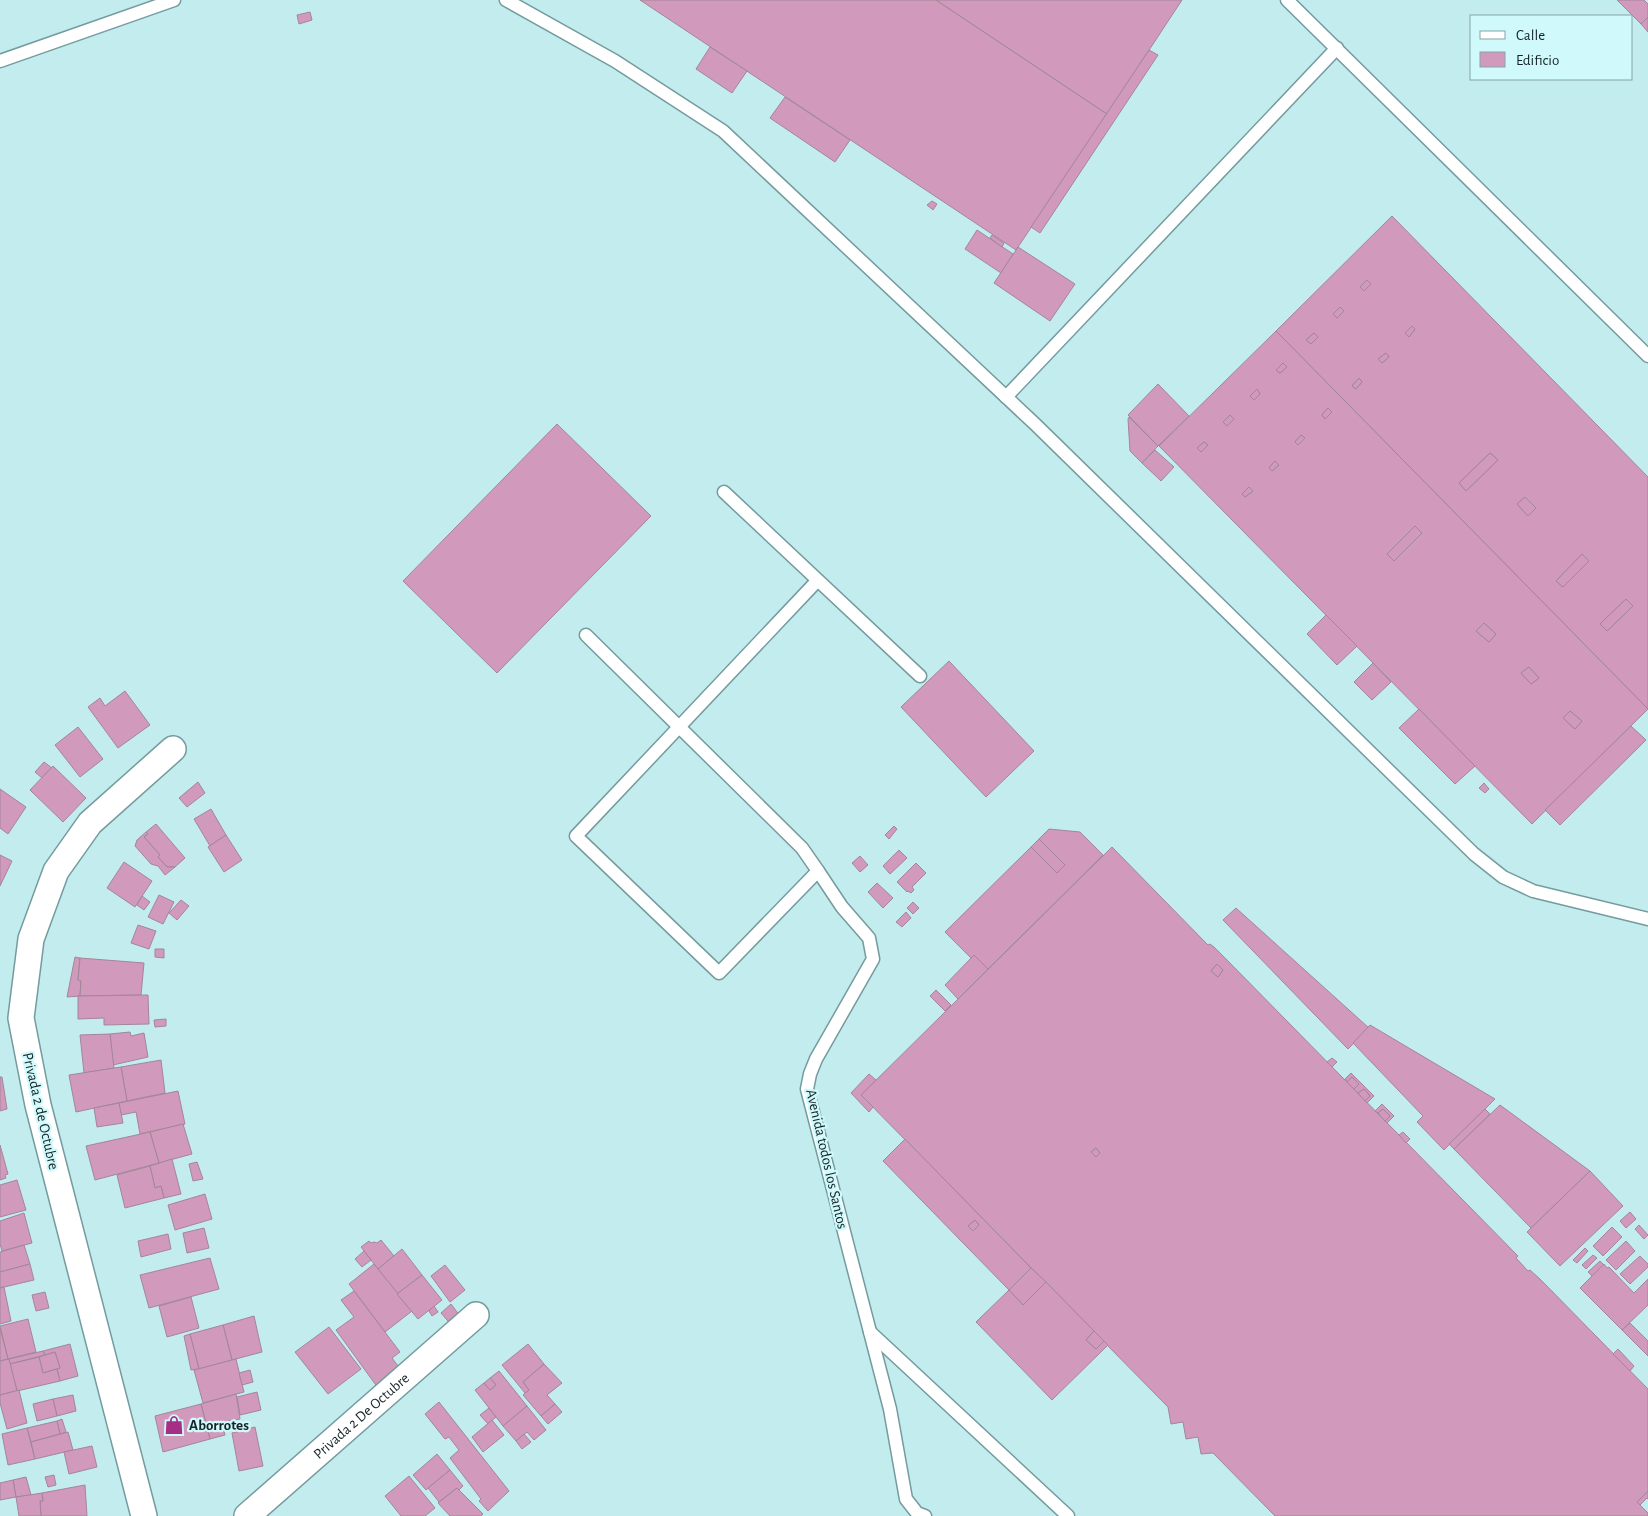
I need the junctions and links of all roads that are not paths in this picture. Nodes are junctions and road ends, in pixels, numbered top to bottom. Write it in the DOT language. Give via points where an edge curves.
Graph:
graph roads {
  1 [pos="174,0"];
  2 [pos="506,0"];
  3 [pos="1287,0"];
  4 [pos="1337,48"];
  5 [pos="0,61"];
  6 [pos="1648,356"];
  7 [pos="1006,397"];
  8 [pos="724,492"];
  9 [pos="817,581"];
  10 [pos="586,635"];
  11 [pos="920,676"];
  12 [pos="679,727"];
  13 [pos="173,749"];
  14 [pos="818,871"];
  15 [pos="1648,919"];
  16 [pos="476,1316"];
  17 [pos="870,1332"];
  18 [pos="144,1516"];
  19 [pos="247,1516"];
  20 [pos="925,1516"];
  21 [pos="1068,1516"];
  1 -- 5 [label="lane"];
  2 -- 7 [label="lane" via="615,61 723,131"];
  3 -- 4 [label="lane"];
  4 -- 6 [label="lane"];
  4 -- 7 [label="lane"];
  7 -- 15 [label="lane" via="1474,854 1503,877 1533,890"];
  8 -- 9 [label="lane"];
  9 -- 11 [label="lane"];
  9 -- 12 [label="lane"];
  10 -- 12 [label="lane, Avenida todos los Santos"];
  12 -- 14 [label="lane, Avenida todos los Santos" via="802,848"];
  12 -- 14 [label="lane" via="576,836 719,973"];
  13 -- 18 [label="street, Privada 2 de Octubre" via="90,823 56,871 31,938 21,1018 38,1105"];
  14 -- 17 [label="lane, Avenida todos los Santos" via="842,908 869,938 873,959 816,1059 808,1089"];
  16 -- 19 [label="street, Privada 2 De Octubre"];
  17 -- 20 [label="lane, Avenida todos los Santos" via="890,1409 906,1499 917,1514"];
  17 -- 21 [label="lane"];
}
